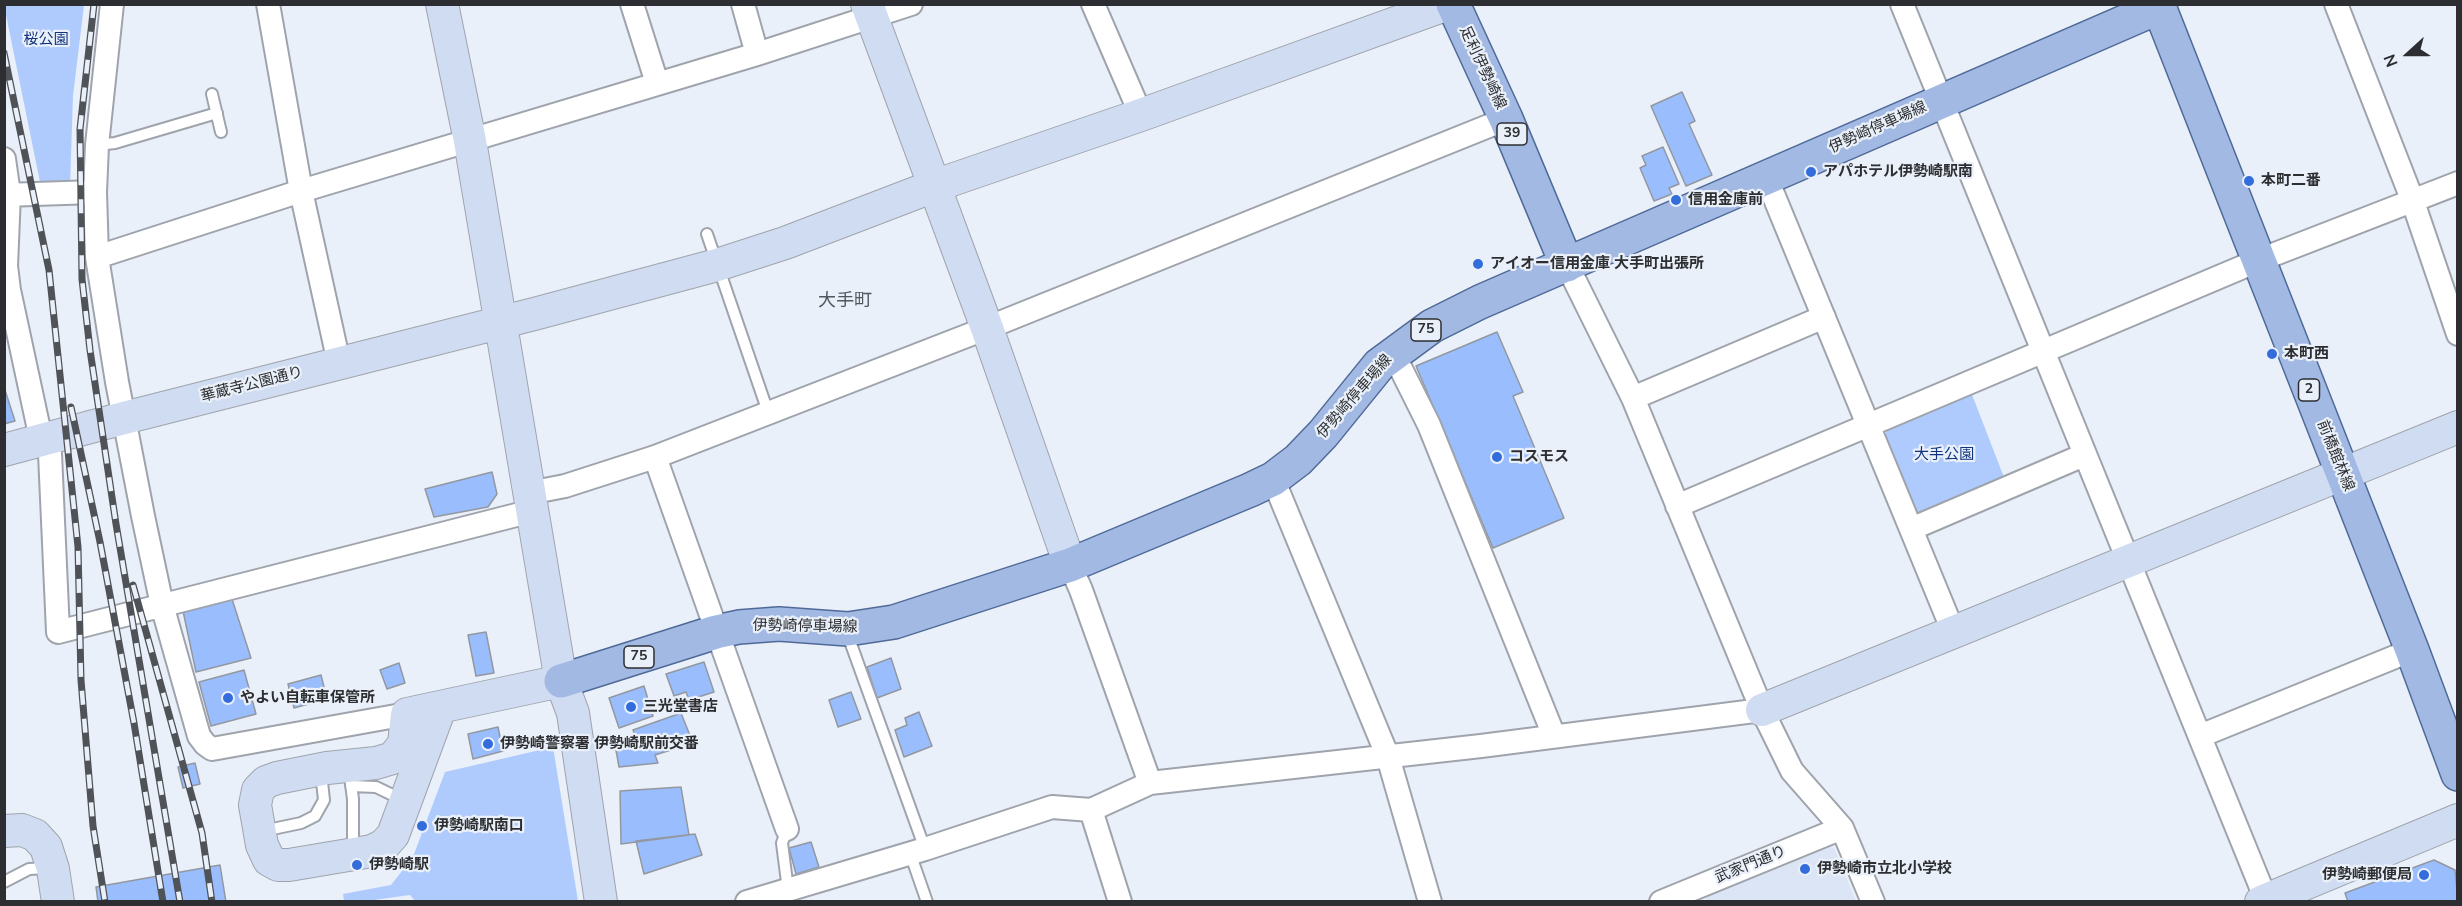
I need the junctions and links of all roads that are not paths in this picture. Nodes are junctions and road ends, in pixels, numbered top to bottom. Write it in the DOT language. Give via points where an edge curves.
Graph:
graph roads {
  1 [pos="268,4"];
  2 [pos="442,4"];
  3 [pos="632,4"];
  4 [pos="743,4"];
  5 [pos="911,4"];
  6 [pos="1093,4"];
  7 [pos="1448,4"];
  8 [pos="1453,4"];
  9 [pos="1902,4"];
  10 [pos="2336,4"];
  11 [pos="115,5"];
  12 [pos="2161,5"];
  13 [pos="870,11"];
  14 [pos="758,54"];
  15 [pos="657,83"];
  16 [pos="212,94"];
  17 [pos="1942,99"];
  18 [pos="217,113"];
  19 [pos="1141,115"];
  20 [pos="1506,120"];
  21 [pos="221,132"];
  22 [pos="470,141"];
  23 [pos="97,145"];
  24 [pos="4,159"];
  25 [pos="1766,177"];
  26 [pos="2457,183"];
  27 [pos="934,186"];
  28 [pos="301,191"];
  29 [pos="95,192"];
  30 [pos="7,194"];
  31 [pos="2412,199"];
  32 [pos="707,234"];
  33 [pos="97,256"];
  34 [pos="2257,261"];
  35 [pos="717,265"];
  36 [pos="1567,265"];
  37 [pos="1824,317"];
  38 [pos="500,322"];
  39 [pos="987,328"];
  40 [pos="2457,334"];
  41 [pos="2044,352"];
  42 [pos="1393,353"];
  43 [pos="339,363"];
  44 [pos="1633,398"];
  45 [pos="768,412"];
  46 [pos="124,418"];
  47 [pos="1869,425"];
  48 [pos="2457,427"];
  49 [pos="48,440"];
  50 [pos="4,450"];
  51 [pos="2084,455"];
  52 [pos="655,457"];
  53 [pos="2343,474"];
  54 [pos="1273,478"];
  55 [pos="531,502"];
  56 [pos="1677,506"];
  57 [pos="1911,529"];
  58 [pos="2127,561"];
  59 [pos="1070,565"];
  60 [pos="162,605"];
  61 [pos="848,629"];
  62 [pos="1953,631"];
  63 [pos="716,632"];
  64 [pos="2412,650"];
  65 [pos="561,681"];
  66 [pos="441,708"];
  67 [pos="1761,710"];
  68 [pos="407,714"];
  69 [pos="1554,736"];
  70 [pos="2200,736"];
  71 [pos="1388,757"];
  72 [pos="340,774"];
  73 [pos="2457,774"];
  74 [pos="1150,783"];
  75 [pos="406,801"];
  76 [pos="1091,810"];
  77 [pos="2457,820"];
  78 [pos="1842,828"];
  79 [pos="787,829"];
  80 [pos="4,831"];
  81 [pos="259,832"];
  82 [pos="918,851"];
  83 [pos="353,855"];
  84 [pos="53,869"];
  85 [pos="4,882"];
  86 [pos="1696,895"];
  87 [pos="790,896"];
  88 [pos="2265,901"];
  89 [pos="58,902"];
  90 [pos="601,902"];
  91 [pos="747,902"];
  92 [pos="927,902"];
  93 [pos="1120,902"];
  94 [pos="1430,902"];
  95 [pos="1661,902"];
  96 [pos="1873,902"];
  1 -- 28 [label="street"];
  2 -- 22 [label="street"];
  3 -- 15 [label="street"];
  4 -- 14 [label="street"];
  5 -- 13 [label="street"];
  6 -- 19 [label="street"];
  7 -- 19 [label="street, 華蔵寺公園通り"];
  8 -- 20 [label="main road, 足利伊勢崎線 / 39"];
  9 -- 17 [label="street"];
  10 -- 31 [label="street"];
  11 -- 23 [label="street"];
  12 -- 17 [label="main road, 伊勢崎停車場線 / 75"];
  12 -- 34 [label="main road, 前橋館林線 / 2"];
  13 -- 14 [label="street"];
  13 -- 27 [label="street"];
  14 -- 15 [label="street"];
  15 -- 22 [label="street"];
  16 -- 18 [label="lane"];
  17 -- 25 [label="main road, 伊勢崎停車場線 / 75"];
  17 -- 41 [label="street"];
  18 -- 21 [label="lane"];
  18 -- 23 [label="lane"];
  19 -- 27 [label="street, 華蔵寺公園通り"];
  20 -- 36 [label="main road, 足利伊勢崎線 / 39"];
  20 -- 39 [label="street"];
  22 -- 28 [label="street"];
  22 -- 38 [label="street"];
  23 -- 29 [label="street"];
  24 -- 30 [label="street"];
  25 -- 36 [label="main road, 伊勢崎停車場線 / 75"];
  25 -- 37 [label="street"];
  26 -- 31 [label="street"];
  27 -- 35 [label="street, 華蔵寺公園通り"];
  27 -- 39 [label="street"];
  28 -- 33 [label="street"];
  28 -- 43 [label="street"];
  29 -- 30 [label="street"];
  29 -- 33 [label="street"];
  30 -- 49 [label="street" via="9,290 38,425"];
  31 -- 34 [label="street"];
  31 -- 40 [label="street"];
  32 -- 35 [label="lane"];
  33 -- 46 [label="street"];
  34 -- 41 [label="street"];
  34 -- 53 [label="main road, 前橋館林線 / 2"];
  35 -- 38 [label="street, 華蔵寺公園通り"];
  35 -- 45 [label="lane"];
  36 -- 42 [label="main road, 伊勢崎停車場線 / 75" via="1432,326"];
  36 -- 44 [label="street"];
  37 -- 44 [label="street"];
  37 -- 47 [label="street"];
  38 -- 43 [label="street, 華蔵寺公園通り"];
  38 -- 55 [label="street"];
  39 -- 45 [label="street"];
  39 -- 59 [label="street"];
  41 -- 47 [label="street"];
  41 -- 51 [label="street"];
  42 -- 54 [label="main road, 伊勢崎停車場線 / 75" via="1323,434 1298,460"];
  42 -- 69 [label="street" via="1429,424"];
  43 -- 46 [label="street, 華蔵寺公園通り"];
  44 -- 56 [label="street"];
  45 -- 52 [label="street"];
  46 -- 49 [label="street, 華蔵寺公園通り"];
  46 -- 60 [label="street"];
  47 -- 56 [label="street"];
  47 -- 57 [label="street"];
  48 -- 53 [label="street"];
  49 -- 50 [label="street, 華蔵寺公園通り"];
  49 -- 60 [label="street" via="58,632"];
  51 -- 57 [label="street"];
  51 -- 58 [label="street"];
  52 -- 55 [label="street" via="565,486"];
  52 -- 63 [label="street"];
  53 -- 58 [label="street"];
  53 -- 64 [label="main road, 前橋館林線 / 2"];
  54 -- 59 [label="main road, 伊勢崎停車場線 / 75"];
  54 -- 71 [label="street"];
  55 -- 60 [label="street"];
  55 -- 65 [label="street"];
  56 -- 67 [label="street"];
  57 -- 62 [label="street"];
  58 -- 62 [label="street"];
  58 -- 70 [label="street"];
  59 -- 61 [label="main road, 伊勢崎停車場線 / 75" via="894,622"];
  59 -- 74 [label="street"];
  60 -- 68 [label="street" via="199,736 212,748"];
  61 -- 63 [label="main road, 伊勢崎停車場線 / 75" via="779,624"];
  61 -- 82 [label="lane"];
  62 -- 67 [label="street"];
  63 -- 65 [label="main road, 伊勢崎停車場線 / 75"];
  63 -- 79 [label="street"];
  64 -- 70 [label="street"];
  64 -- 73 [label="main road, 前橋館林線 / 2"];
  65 -- 66 [label="street"];
  65 -- 90 [label="street" via="573,713"];
  66 -- 68 [label="street"];
  66 -- 75 [label="street"];
  67 -- 69 [label="street"];
  67 -- 78 [label="street" via="1792,771"];
  68 -- 72 [label="street" via="405,739 398,754"];
  69 -- 71 [label="street"];
  70 -- 88 [label="street"];
  71 -- 74 [label="street"];
  71 -- 94 [label="street"];
  72 -- 75 [label="lane"];
  72 -- 81 [label="lane" via="315,816"];
  72 -- 81 [label="street" via="277,777 261,786 255,806"];
  72 -- 83 [label="lane"];
  74 -- 76 [label="street"];
  75 -- 83 [label="street" via="393,835 384,845"];
  76 -- 82 [label="street" via="1052,807"];
  76 -- 93 [label="street"];
  77 -- 88 [label="street"];
  78 -- 86 [label="street, 武家門通り"];
  78 -- 96 [label="street"];
  79 -- 87 [label="lane" via="782,843"];
  80 -- 84 [label="street" via="22,830 41,839"];
  81 -- 83 [label="street" via="265,854 278,865"];
  82 -- 87 [label="street"];
  82 -- 92 [label="lane"];
  84 -- 85 [label="lane" via="29,869"];
  84 -- 89 [label="street"];
  86 -- 95 [label="street, 武家門通り"];
  87 -- 91 [label="street"];
}
